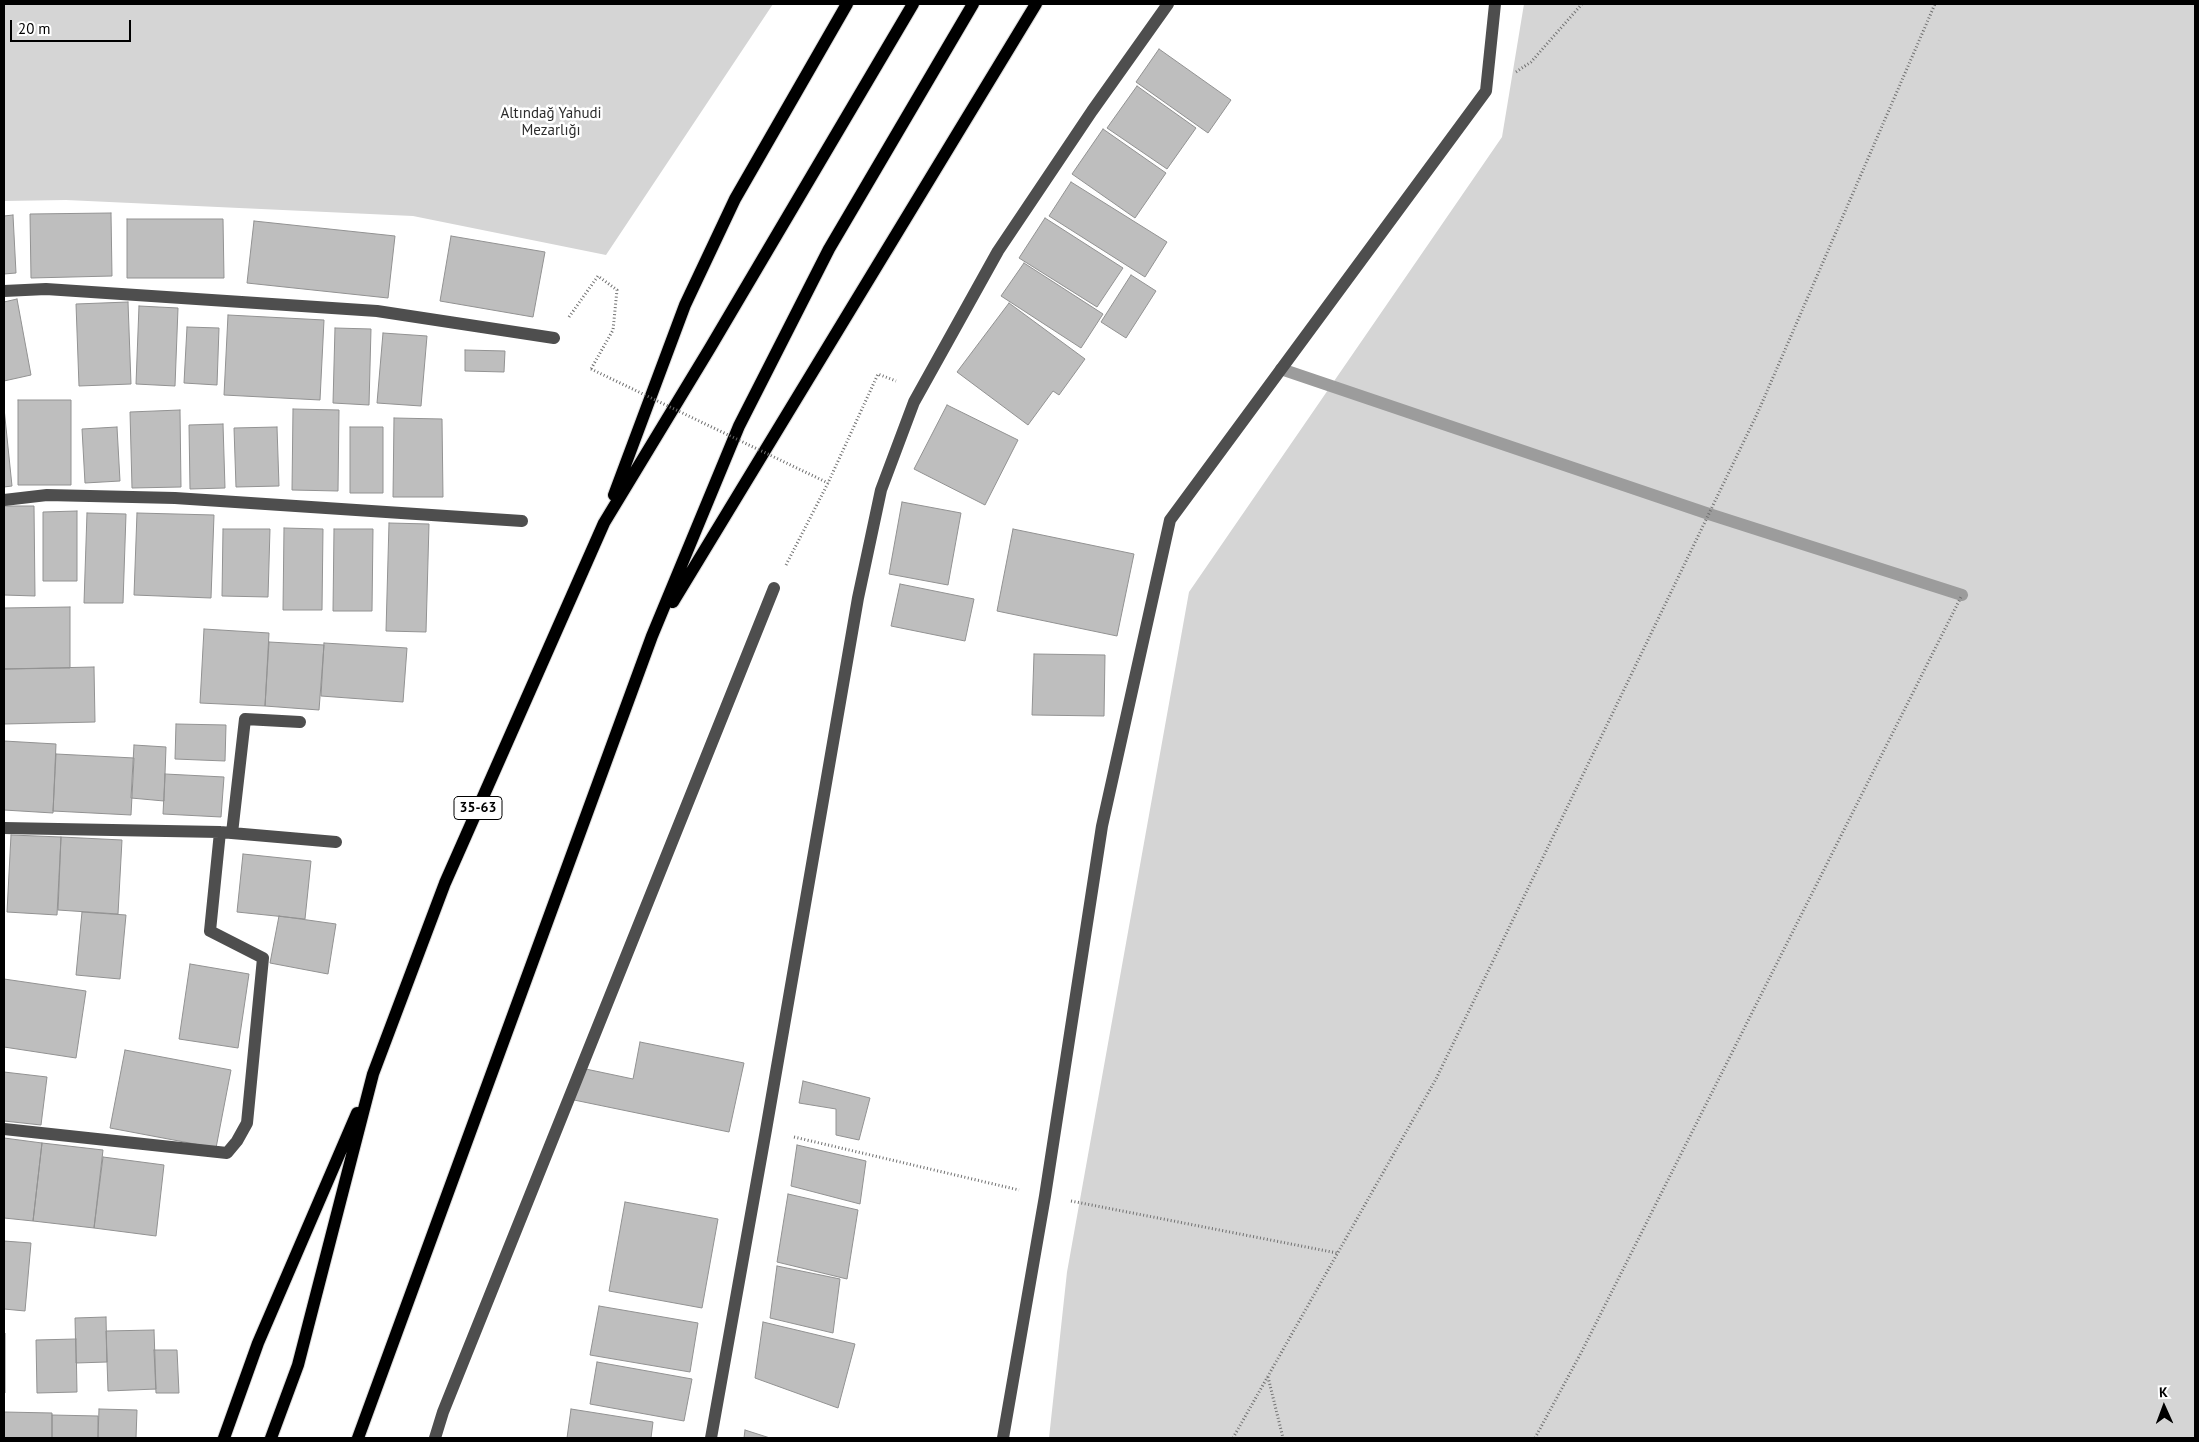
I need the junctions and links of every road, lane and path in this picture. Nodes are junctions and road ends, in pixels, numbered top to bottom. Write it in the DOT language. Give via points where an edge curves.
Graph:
graph roads {
  1 [pos="847,4"];
  2 [pos="912,4"];
  3 [pos="973,4"];
  4 [pos="1036,4"];
  5 [pos="1168,4"];
  6 [pos="1495,4"];
  7 [pos="1582,4"];
  8 [pos="1935,4"];
  9 [pos="1486,92"];
  10 [pos="4,291"];
  11 [pos="554,338"];
  12 [pos="878,374"];
  13 [pos="828,483"];
  14 [pos="4,500"];
  15 [pos="522,521"];
  16 [pos="604,523"];
  17 [pos="774,588"];
  18 [pos="1962,595"];
  19 [pos="652,636"];
  20 [pos="300,722"];
  21 [pos="4,828"];
  22 [pos="226,832"];
  23 [pos="336,842"];
  24 [pos="373,1074"];
  25 [pos="4,1129"];
  26 [pos="1268,1376"];
  27 [pos="224,1438"];
  28 [pos="271,1438"];
  29 [pos="358,1438"];
  30 [pos="435,1438"];
  31 [pos="711,1438"];
  32 [pos="1004,1438"];
  33 [pos="1233,1438"];
  34 [pos="1283,1438"];
  35 [pos="1535,1438"];
  1 -- 16 [label="main road" via="736,199 685,305"];
  2 -- 16 [label="main road, 35-63"];
  3 -- 19 [label="main road" via="829,249 739,426"];
  4 -- 19 [label="main road"];
  5 -- 31 [label="street" via="1102,95 998,251 914,402 881,490 858,598"];
  6 -- 9 [label="street"];
  7 -- 9 [label="path" via="1531,62"];
  8 -- 26 [label="path" via="1758,412 1436,1079"];
  9 -- 32 [label="street" via="1170,520 1102,826"];
  10 -- 11 [label="street" via="46,289 377,311"];
  11 -- 13 [label="path, bridge" via="598,276 617,290 613,330 591,369"];
  12 -- 13 [label="path"];
  13 -- 17 [label="path"];
  14 -- 15 [label="street" via="47,495 175,498"];
  16 -- 24 [label="main road, 35-63" via="446,883"];
  17 -- 30 [label="street"];
  18 -- 35 [label="path" via="1581,1353"];
  19 -- 29 [label="main road"];
  20 -- 22 [label="street" via="245,718"];
  21 -- 22 [label="street"];
  22 -- 23 [label="street"];
  22 -- 25 [label="street" via="210,931 263,958 247,1123 237,1141 227,1153"];
  24 -- 27 [label="main road" via="258,1344"];
  24 -- 28 [label="main road, 35-63" via="298,1365"];
  26 -- 33 [label="path"];
  26 -- 34 [label="path"];
}
